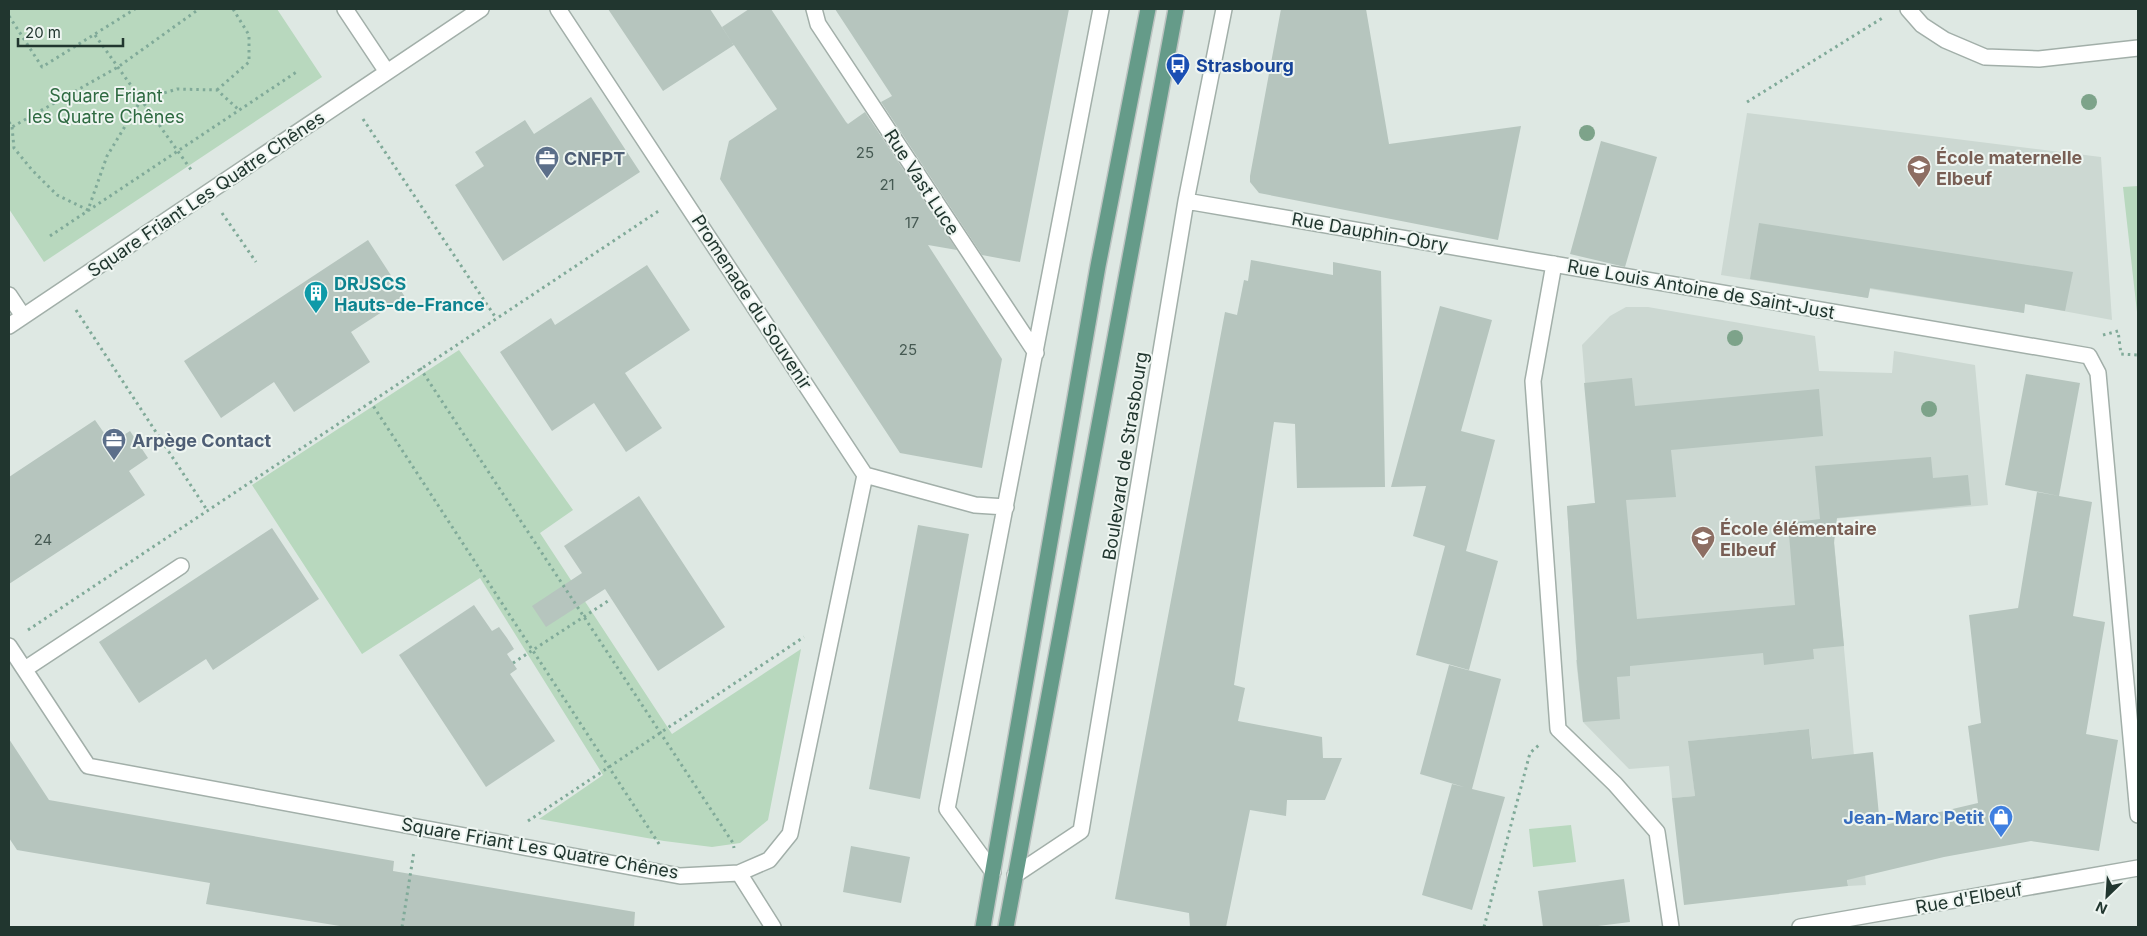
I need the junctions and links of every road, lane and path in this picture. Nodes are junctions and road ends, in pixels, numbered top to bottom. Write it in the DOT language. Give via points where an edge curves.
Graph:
graph roads {
  1 [pos="135,9"];
  2 [pos="200,9"];
  3 [pos="233,9"];
  4 [pos="345,9"];
  5 [pos="481,9"];
  6 [pos="558,9"];
  7 [pos="814,9"];
  8 [pos="1101,9"];
  9 [pos="1148,9"];
  10 [pos="1176,9"];
  11 [pos="1224,9"];
  12 [pos="1908,9"];
  13 [pos="1889,14"];
  14 [pos="9,16"];
  15 [pos="95,35"];
  16 [pos="2138,48"];
  17 [pos="118,67"];
  18 [pos="298,71"];
  19 [pos="388,72"];
  20 [pos="216,90"];
  21 [pos="349,98"];
  22 [pos="141,100"];
  23 [pos="1747,102"];
  24 [pos="239,110"];
  25 [pos="9,122"];
  26 [pos="12,127"];
  27 [pos="177,151"];
  28 [pos="207,193"];
  29 [pos="682,196"];
  30 [pos="1186,201"];
  31 [pos="88,210"];
  32 [pos="50,236"];
  33 [pos="256,262"];
  34 [pos="1554,264"];
  35 [pos="63,290"];
  36 [pos="9,295"];
  37 [pos="23,316"];
  38 [pos="496,318"];
  39 [pos="9,326"];
  40 [pos="1036,353"];
  41 [pos="420,368"];
  42 [pos="370,401"];
  43 [pos="865,475"];
  44 [pos="1006,507"];
  45 [pos="207,510"];
  46 [pos="181,566"];
  47 [pos="611,599"];
  48 [pos="584,617"];
  49 [pos="834,618"];
  50 [pos="25,632"];
  51 [pos="9,646"];
  52 [pos="533,650"];
  53 [pos="513,663"];
  54 [pos="25,669"];
  55 [pos="1558,729"];
  56 [pos="660,732"];
  57 [pos="609,766"];
  58 [pos="2138,815"];
  59 [pos="418,826"];
  60 [pos="498,841"];
  61 [pos="2138,868"];
  62 [pos="993,872"];
  63 [pos="739,873"];
  64 [pos="1015,875"];
  65 [pos="680,876"];
  66 [pos="402,927"];
  67 [pos="773,927"];
  68 [pos="983,927"];
  69 [pos="1006,927"];
  70 [pos="1484,927"];
  71 [pos="1671,927"];
  72 [pos="1800,927"];
  1 -- 15 [label="path"];
  2 -- 17 [label="path"];
  3 -- 20 [label="path" via="249,35 249,62"];
  4 -- 19 [label="street"];
  5 -- 19 [label="street, Square Friant Les Quatre Chênes"];
  6 -- 29 [label="street, Promenade du Souvenir"];
  7 -- 40 [label="street, Rue Vast Luce" via="818,24"];
  8 -- 40 [label="street"];
  9 -- 62 [label="main road" via="1097,275"];
  10 -- 64 [label="main road, Boulevard de Strasbourg"];
  11 -- 30 [label="street, Boulevard de Strasbourg"];
  12 -- 16 [label="street" via="1922,25 1945,40 1985,57 2039,58"];
  13 -- 23 [label="path"];
  14 -- 15 [label="path" via="42,67"];
  15 -- 17 [label="path"];
  17 -- 22 [label="path"];
  17 -- 26 [label="path"];
  18 -- 24 [label="path"];
  19 -- 21 [label="street, Square Friant Les Quatre Chênes"];
  20 -- 22 [label="path" via="177,89"];
  20 -- 24 [label="path"];
  21 -- 28 [label="street, Square Friant Les Quatre Chênes"];
  21 -- 38 [label="path"];
  22 -- 27 [label="path"];
  22 -- 31 [label="path" via="107,156"];
  24 -- 27 [label="path"];
  25 -- 26 [label="path"];
  26 -- 31 [label="path" via="14,148 32,170 57,195"];
  27 -- 28 [label="path"];
  27 -- 31 [label="path"];
  28 -- 33 [label="path"];
  28 -- 35 [label="street, Square Friant Les Quatre Chênes"];
  29 -- 38 [label="path"];
  29 -- 43 [label="street, Promenade du Souvenir"];
  30 -- 34 [label="street, Rue Dauphin-Obry"];
  30 -- 64 [label="street, Boulevard de Strasbourg" via="1081,831"];
  31 -- 32 [label="path"];
  34 -- 55 [label="street, Rue Louis Antoine de Saint-Just" via="1533,381"];
  34 -- 58 [label="street, Rue Louis Antoine de Saint-Just" via="2089,356 2098,373"];
  35 -- 37 [label="street, Square Friant Les Quatre Chênes"];
  35 -- 45 [label="path"];
  36 -- 37 [label="street"];
  37 -- 39 [label="street, Square Friant Les Quatre Chênes"];
  38 -- 41 [label="path"];
  40 -- 44 [label="street"];
  41 -- 42 [label="path"];
  41 -- 48 [label="path"];
  42 -- 45 [label="path"];
  42 -- 52 [label="path"];
  43 -- 44 [label="street" via="975,505"];
  43 -- 49 [label="street, Square Friant Les Quatre Chênes"];
  44 -- 62 [label="street" via="947,809"];
  45 -- 50 [label="path"];
  46 -- 54 [label="street"];
  47 -- 48 [label="path"];
  48 -- 52 [label="path"];
  48 -- 56 [label="path"];
  49 -- 56 [label="path"];
  49 -- 63 [label="street, Square Friant Les Quatre Chênes" via="790,834 769,860"];
  51 -- 54 [label="street, Square Friant Les Quatre Chênes"];
  52 -- 53 [label="path"];
  52 -- 57 [label="path"];
  54 -- 59 [label="street, Square Friant Les Quatre Chênes" via="88,766"];
  55 -- 70 [label="path" via="1530,753"];
  55 -- 71 [label="street" via="1615,784 1657,832"];
  56 -- 57 [label="path"];
  56 -- 63 [label="path" via="733,843"];
  57 -- 60 [label="path"];
  57 -- 65 [label="path"];
  59 -- 60 [label="street, Square Friant Les Quatre Chênes"];
  59 -- 66 [label="path"];
  60 -- 65 [label="street, Square Friant Les Quatre Chênes"];
  61 -- 72 [label="street, Rue d'Elbeuf"];
  62 -- 68 [label="main road"];
  63 -- 65 [label="street, Square Friant Les Quatre Chênes"];
  63 -- 67 [label="street"];
  64 -- 69 [label="main road, Boulevard de Strasbourg"];
}
